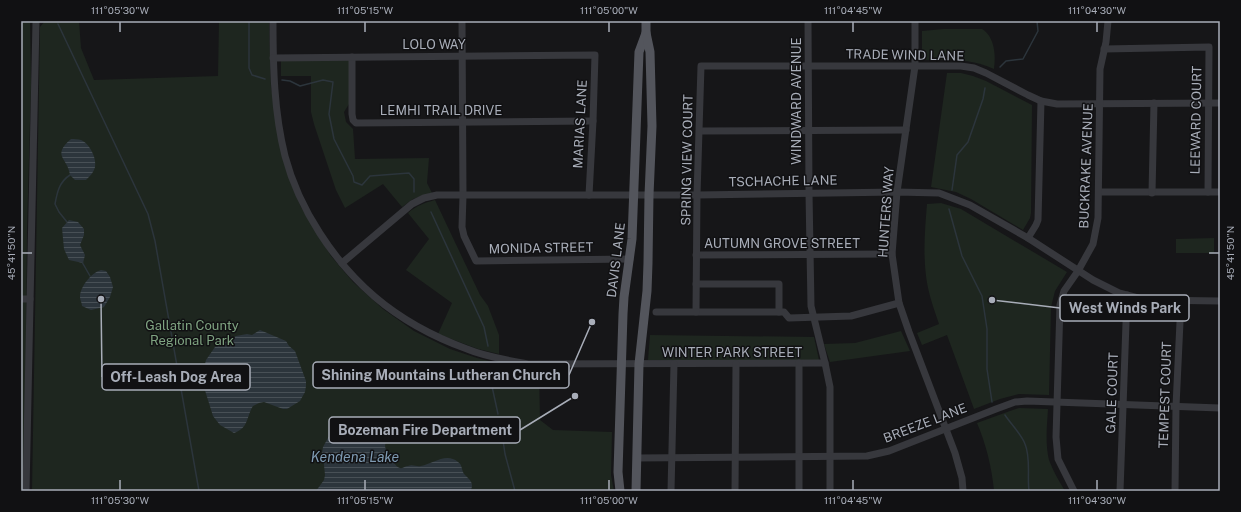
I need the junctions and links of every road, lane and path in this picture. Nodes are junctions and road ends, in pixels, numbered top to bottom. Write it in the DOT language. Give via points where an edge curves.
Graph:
graph roads {
  1 [pos="36,21"];
  2 [pos="273,21"];
  3 [pos="462,21"];
  4 [pos="646,21"];
  5 [pos="808,21"];
  6 [pos="915,21"];
  7 [pos="1108,21"];
  8 [pos="646,33"];
  9 [pos="1104,49"];
  10 [pos="596,55"];
  11 [pos="462,56"];
  12 [pos="352,57"];
  13 [pos="273,58"];
  14 [pos="701,66"];
  15 [pos="808,66"];
  16 [pos="915,66"];
  17 [pos="1041,101"];
  18 [pos="1154,103"];
  19 [pos="1208,103"];
  20 [pos="1220,103"];
  21 [pos="1100,104"];
  22 [pos="593,121"];
  23 [pos="462,122"];
  24 [pos="808,130"];
  25 [pos="906,130"];
  26 [pos="700,131"];
  27 [pos="897,192"];
  28 [pos="1099,192"];
  29 [pos="1208,192"];
  30 [pos="1220,192"];
  31 [pos="809,193"];
  32 [pos="1152,193"];
  33 [pos="589,195"];
  34 [pos="634,195"];
  35 [pos="649,195"];
  36 [pos="697,195"];
  37 [pos="463,196"];
  38 [pos="1028,238"];
  39 [pos="892,254"];
  40 [pos="696,255"];
  41 [pos="810,255"];
  42 [pos="630,259"];
  43 [pos="342,263"];
  44 [pos="1078,271"];
  45 [pos="696,284"];
  46 [pos="1127,295"];
  47 [pos="21,299"];
  48 [pos="30,299"];
  49 [pos="1181,301"];
  50 [pos="1220,301"];
  51 [pos="900,304"];
  52 [pos="21,307"];
  53 [pos="30,307"];
  54 [pos="656,312"];
  55 [pos="696,312"];
  56 [pos="779,312"];
  57 [pos="813,317"];
  58 [pos="799,363"];
  59 [pos="825,363"];
  60 [pos="621,364"];
  61 [pos="639,364"];
  62 [pos="674,364"];
  63 [pos="736,364"];
  64 [pos="1056,402"];
  65 [pos="1123,405"];
  66 [pos="1176,406"];
  67 [pos="1220,408"];
  68 [pos="946,429"];
  69 [pos="800,456"];
  70 [pos="830,456"];
  71 [pos="672,457"];
  72 [pos="736,457"];
  73 [pos="637,458"];
  74 [pos="24,476"];
  75 [pos="26,491"];
  76 [pos="620,491"];
  77 [pos="636,491"];
  78 [pos="671,491"];
  79 [pos="735,491"];
  80 [pos="800,491"];
  81 [pos="830,491"];
  82 [pos="963,491"];
  83 [pos="1074,491"];
  84 [pos="1120,491"];
  85 [pos="1175,491"];
  1 -- 48 [label="street"];
  2 -- 13 [label="street, WINTER PARK STREET"];
  3 -- 11 [label="street"];
  4 -- 8 [label="main road, DAVIS LANE"];
  5 -- 15 [label="street, WINDWARD AVENUE"];
  6 -- 16 [label="street, HUNTERS WAY"];
  7 -- 9 [label="street, BUCKRAKE AVENUE"];
  8 -- 34 [label="main road, DAVIS LANE" via="639,52"];
  8 -- 35 [label="main road, DAVIS LANE" via="650,52"];
  9 -- 19 [label="street, LEEWARD COURT" via="1209,47"];
  9 -- 21 [label="street, BUCKRAKE AVENUE" via="1100,69"];
  10 -- 11 [label="street, LOLO WAY"];
  10 -- 22 [label="street, MARIAS LANE"];
  11 -- 12 [label="street, LOLO WAY"];
  11 -- 23 [label="street"];
  12 -- 13 [label="street, LOLO WAY"];
  12 -- 23 [label="street, LEMHI TRAIL DRIVE" via="352,114 356,123"];
  13 -- 43 [label="street, WINTER PARK STREET" via="279,123 290,172 312,220"];
  14 -- 15 [label="street, TRADE WIND LANE"];
  14 -- 26 [label="street, SPRING VIEW COURT"];
  15 -- 16 [label="street, TRADE WIND LANE"];
  15 -- 24 [label="street, WINDWARD AVENUE"];
  16 -- 17 [label="street, TRADE WIND LANE" via="974,68"];
  16 -- 25 [label="street, HUNTERS WAY"];
  17 -- 21 [label="street, TRADE WIND LANE" via="1057,104"];
  17 -- 38 [label="street" via="1038,220"];
  18 -- 19 [label="street, TRADE WIND LANE"];
  18 -- 21 [label="street, TRADE WIND LANE"];
  18 -- 32 [label="street"];
  19 -- 20 [label="street, TRADE WIND LANE"];
  19 -- 29 [label="street, LEEWARD COURT"];
  21 -- 28 [label="street, BUCKRAKE AVENUE"];
  22 -- 23 [label="street, LEMHI TRAIL DRIVE"];
  22 -- 33 [label="street, MARIAS LANE"];
  23 -- 37 [label="street"];
  24 -- 25 [label="street"];
  24 -- 26 [label="street"];
  24 -- 31 [label="street, WINDWARD AVENUE"];
  25 -- 27 [label="street, HUNTERS WAY"];
  26 -- 36 [label="street, SPRING VIEW COURT"];
  27 -- 31 [label="street, TSCHACHE LANE"];
  27 -- 38 [label="street, TSCHACHE LANE" via="939,193 970,205"];
  27 -- 39 [label="street, HUNTERS WAY"];
  28 -- 32 [label="street"];
  28 -- 44 [label="street, BUCKRAKE AVENUE" via="1093,244"];
  29 -- 30 [label="street"];
  29 -- 32 [label="street"];
  31 -- 36 [label="street, TSCHACHE LANE"];
  31 -- 41 [label="street, WINDWARD AVENUE"];
  33 -- 34 [label="street, TSCHACHE LANE"];
  33 -- 37 [label="street, TSCHACHE LANE"];
  34 -- 35 [label="street, TSCHACHE LANE"];
  34 -- 42 [label="main road, DAVIS LANE"];
  35 -- 36 [label="street, TSCHACHE LANE"];
  35 -- 61 [label="main road, DAVIS LANE" via="647,284"];
  36 -- 40 [label="street, SPRING VIEW COURT"];
  37 -- 42 [label="street, MONIDA STREET" via="462,227 476,261"];
  37 -- 43 [label="street, TSCHACHE LANE" via="437,195 412,204"];
  38 -- 44 [label="street, TSCHACHE LANE"];
  39 -- 41 [label="street, AUTUMN GROVE STREET"];
  39 -- 51 [label="street, HUNTERS WAY"];
  40 -- 41 [label="street, AUTUMN GROVE STREET"];
  40 -- 45 [label="street, SPRING VIEW COURT"];
  41 -- 57 [label="street, WINDWARD AVENUE"];
  42 -- 60 [label="main road, DAVIS LANE" via="624,297"];
  43 -- 60 [label="street, WINTER PARK STREET" via="376,298 402,317 445,340 483,354 528,364"];
  44 -- 46 [label="street, TSCHACHE LANE" via="1108,288"];
  44 -- 64 [label="street, BUCKRAKE AVENUE" via="1064,291 1060,305"];
  45 -- 55 [label="street, SPRING VIEW COURT"];
  45 -- 56 [label="street" via="779,284"];
  46 -- 49 [label="street, TSCHACHE LANE" via="1150,300"];
  46 -- 65 [label="street, GALE COURT"];
  47 -- 48 [label="street"];
  48 -- 53 [label="street"];
  49 -- 50 [label="street, TSCHACHE LANE"];
  49 -- 66 [label="street, TEMPEST COURT"];
  51 -- 57 [label="street" via="851,316"];
  51 -- 68 [label="street, HUNTERS WAY"];
  52 -- 53 [label="street"];
  53 -- 74 [label="street"];
  54 -- 55 [label="street"];
  55 -- 56 [label="street"];
  56 -- 57 [label="street" via="784,312 789,318"];
  57 -- 59 [label="street, WINDWARD AVENUE"];
  58 -- 59 [label="street, WINTER PARK STREET"];
  58 -- 63 [label="street, WINTER PARK STREET"];
  58 -- 69 [label="street"];
  59 -- 70 [label="street, WINDWARD AVENUE" via="830,387"];
  60 -- 61 [label="street, WINTER PARK STREET"];
  60 -- 76 [label="main road, DAVIS LANE" via="618,472"];
  61 -- 62 [label="street, WINTER PARK STREET"];
  61 -- 73 [label="main road, DAVIS LANE"];
  62 -- 63 [label="street, WINTER PARK STREET"];
  62 -- 71 [label="street"];
  63 -- 72 [label="street"];
  64 -- 65 [label="street, BREEZE LANE"];
  64 -- 68 [label="street, BREEZE LANE" via="1015,402"];
  64 -- 83 [label="street, BUCKRAKE AVENUE" via="1058,459"];
  65 -- 66 [label="street, BREEZE LANE"];
  65 -- 84 [label="street, GALE COURT"];
  66 -- 67 [label="street, BREEZE LANE"];
  66 -- 85 [label="street, TEMPEST COURT"];
  68 -- 70 [label="street, BREEZE LANE" via="889,451 867,456"];
  68 -- 82 [label="street, HUNTERS WAY" via="959,464"];
  69 -- 70 [label="street, BREEZE LANE"];
  69 -- 72 [label="street, BREEZE LANE"];
  69 -- 80 [label="street"];
  70 -- 81 [label="street, WINDWARD AVENUE"];
  71 -- 72 [label="street, BREEZE LANE"];
  71 -- 73 [label="street, BREEZE LANE"];
  71 -- 78 [label="street"];
  72 -- 79 [label="street"];
  73 -- 77 [label="main road, DAVIS LANE"];
  74 -- 75 [label="street"];
}
